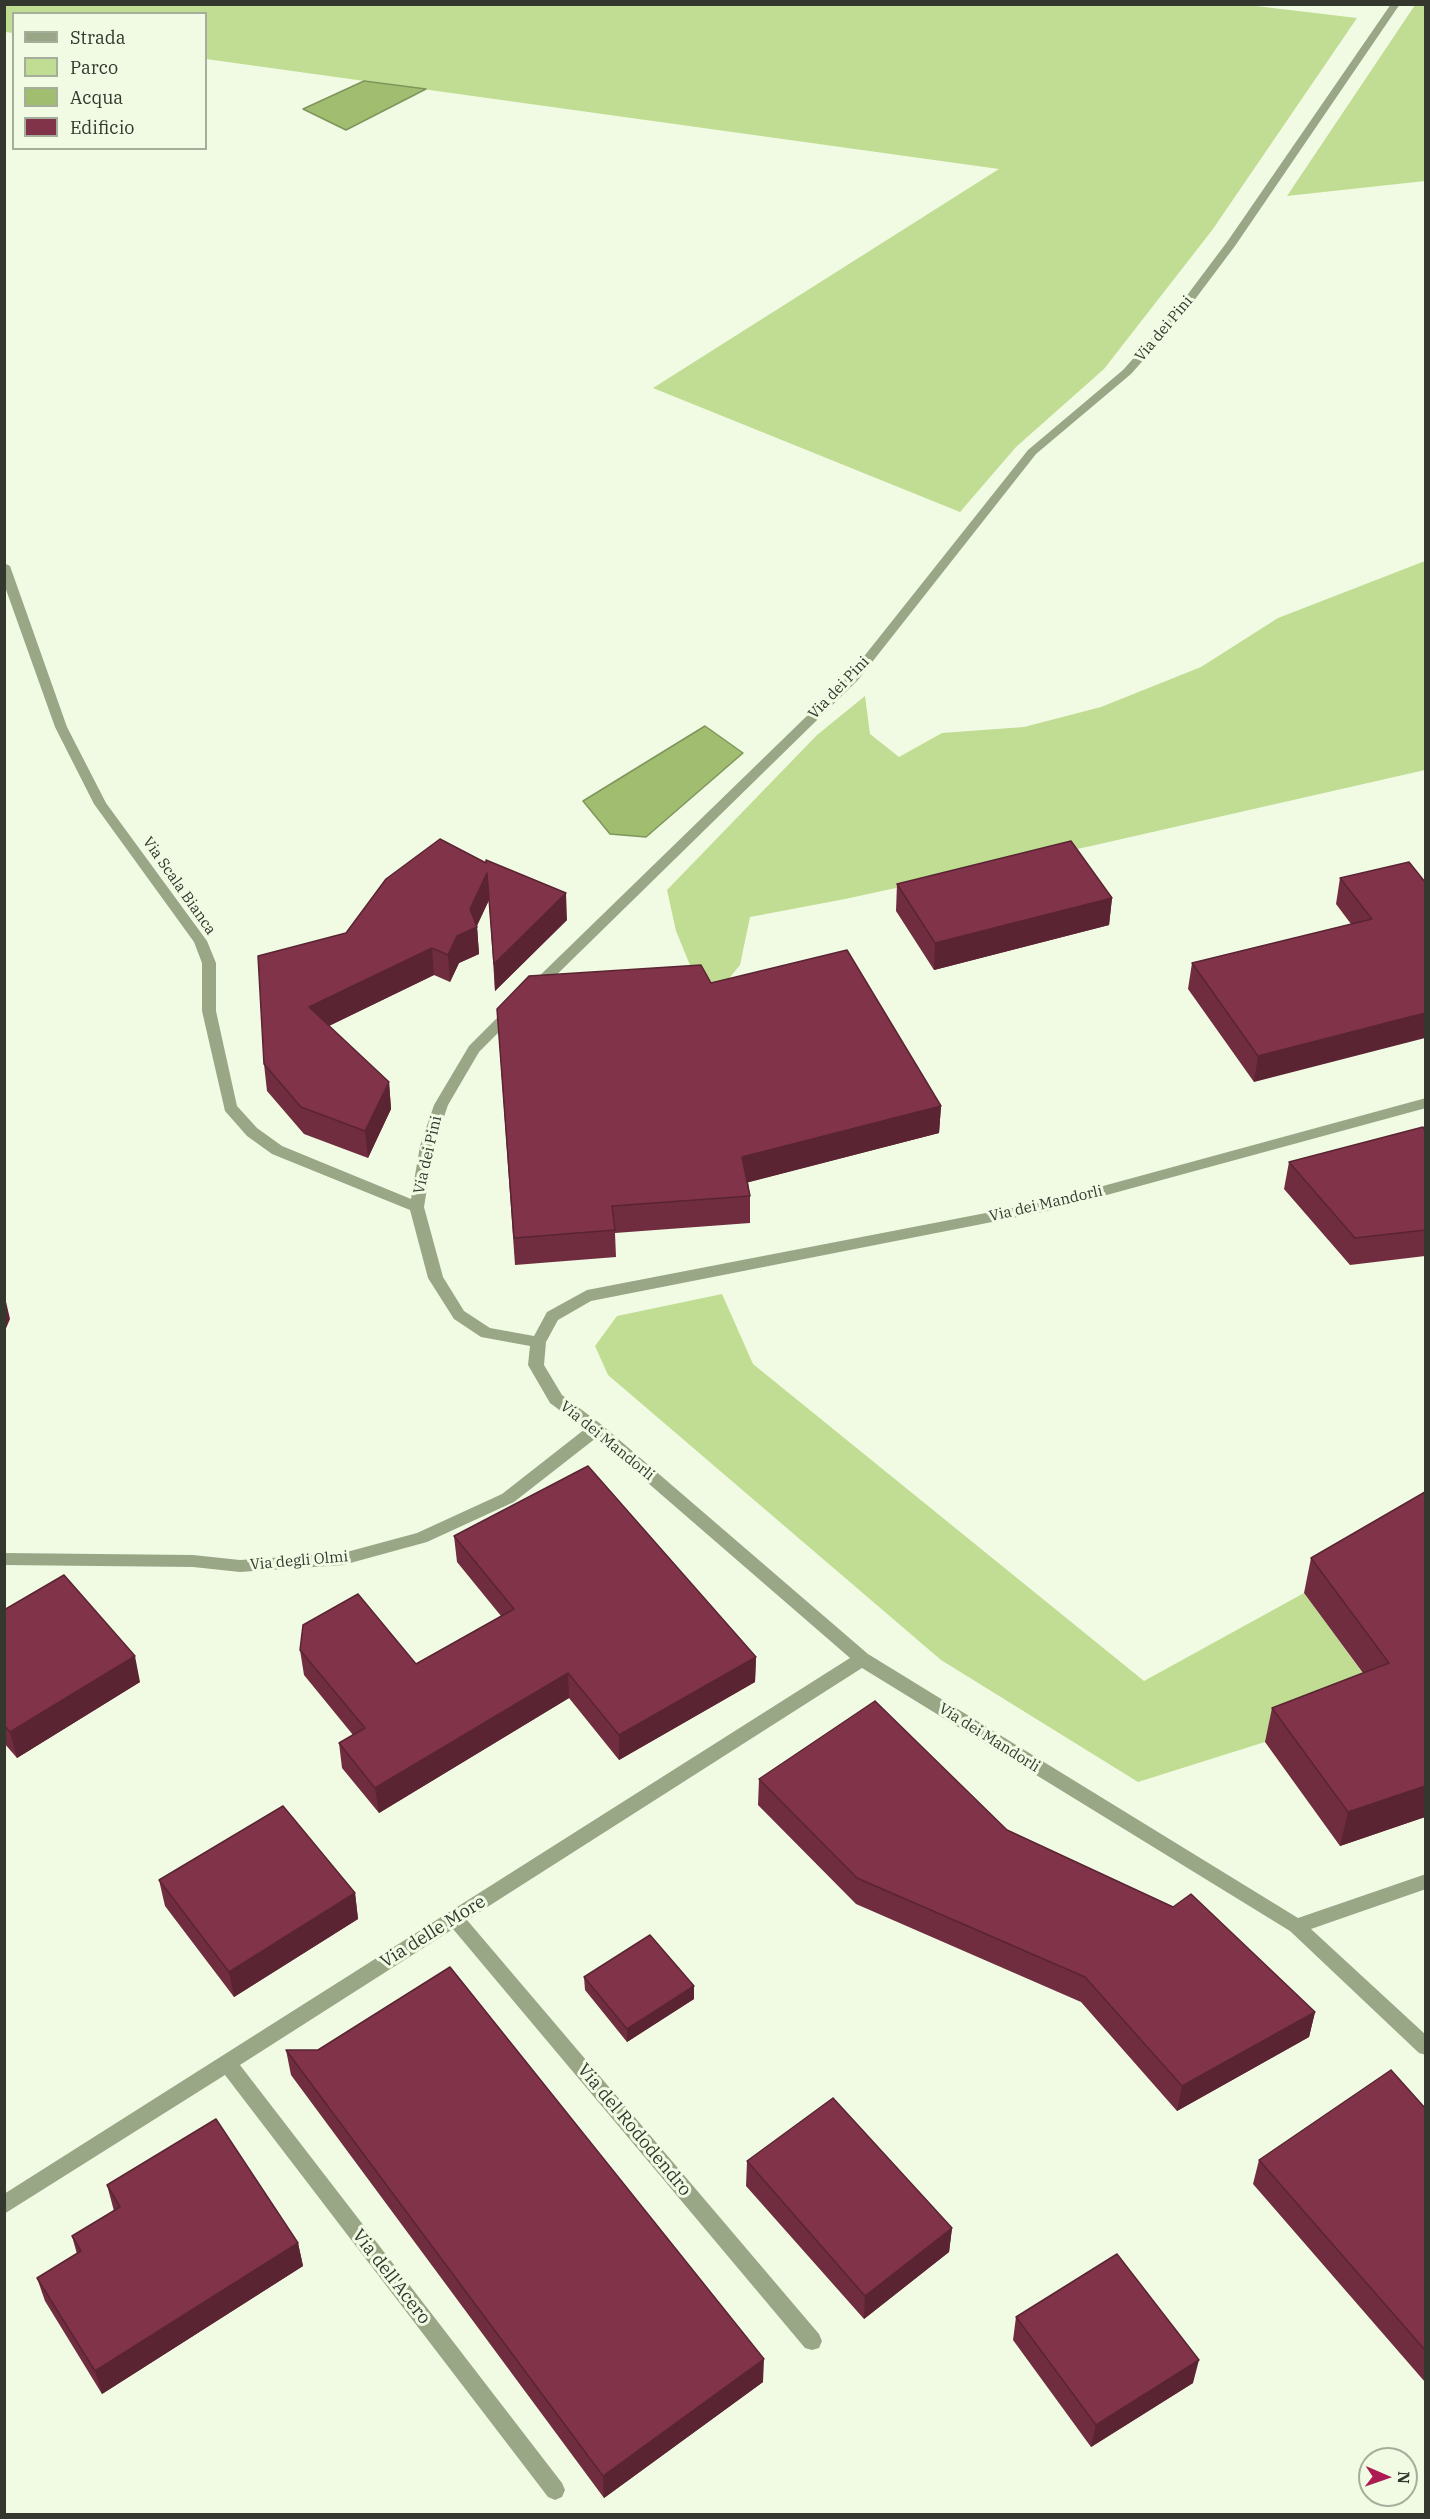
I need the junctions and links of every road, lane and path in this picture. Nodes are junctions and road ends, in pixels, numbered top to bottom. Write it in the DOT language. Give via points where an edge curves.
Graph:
graph roads {
  1 [pos="1396,4"];
  2 [pos="4,566"];
  3 [pos="1425,1103"];
  4 [pos="417,1207"];
  5 [pos="538,1342"];
  6 [pos="596,1429"];
  7 [pos="4,1559"];
  8 [pos="862,1659"];
  9 [pos="1425,1881"];
  10 [pos="455,1919"];
  11 [pos="1296,1926"];
  12 [pos="1425,2047"];
  13 [pos="227,2063"];
  14 [pos="4,2205"];
  15 [pos="812,2342"];
  16 [pos="555,2490"];
  1 -- 4 [label="street, Via dei Pini" via="1177,316 1127,372 1032,452 854,676 474,1049 441,1105 427,1146"];
  2 -- 4 [label="street, Via Scala Bianca" via="61,727 100,804 200,941 209,963 209,1011 230,1108 252,1132 277,1150"];
  3 -- 5 [label="street, Via dei Mandorli" via="1048,1206 587,1296 552,1316"];
  4 -- 5 [label="street, Via dei Pini" via="436,1278 459,1315 486,1333"];
  5 -- 6 [label="street, Via dei Mandorli" via="536,1365 556,1399"];
  6 -- 7 [label="street, Via degli Olmi" via="508,1498 421,1538 343,1559 240,1566 194,1561"];
  6 -- 8 [label="street, Via dei Mandorli"];
  8 -- 10 [label="street, Via delle More"];
  8 -- 11 [label="street, Via dei Mandorli"];
  9 -- 11 [label="street"];
  10 -- 13 [label="street, Via delle More"];
  10 -- 15 [label="street, Via del Rododendro"];
  11 -- 12 [label="street, Via dei Mandorli"];
  13 -- 14 [label="street, Via delle More"];
  13 -- 16 [label="street, Via dell'Acero"];
}
